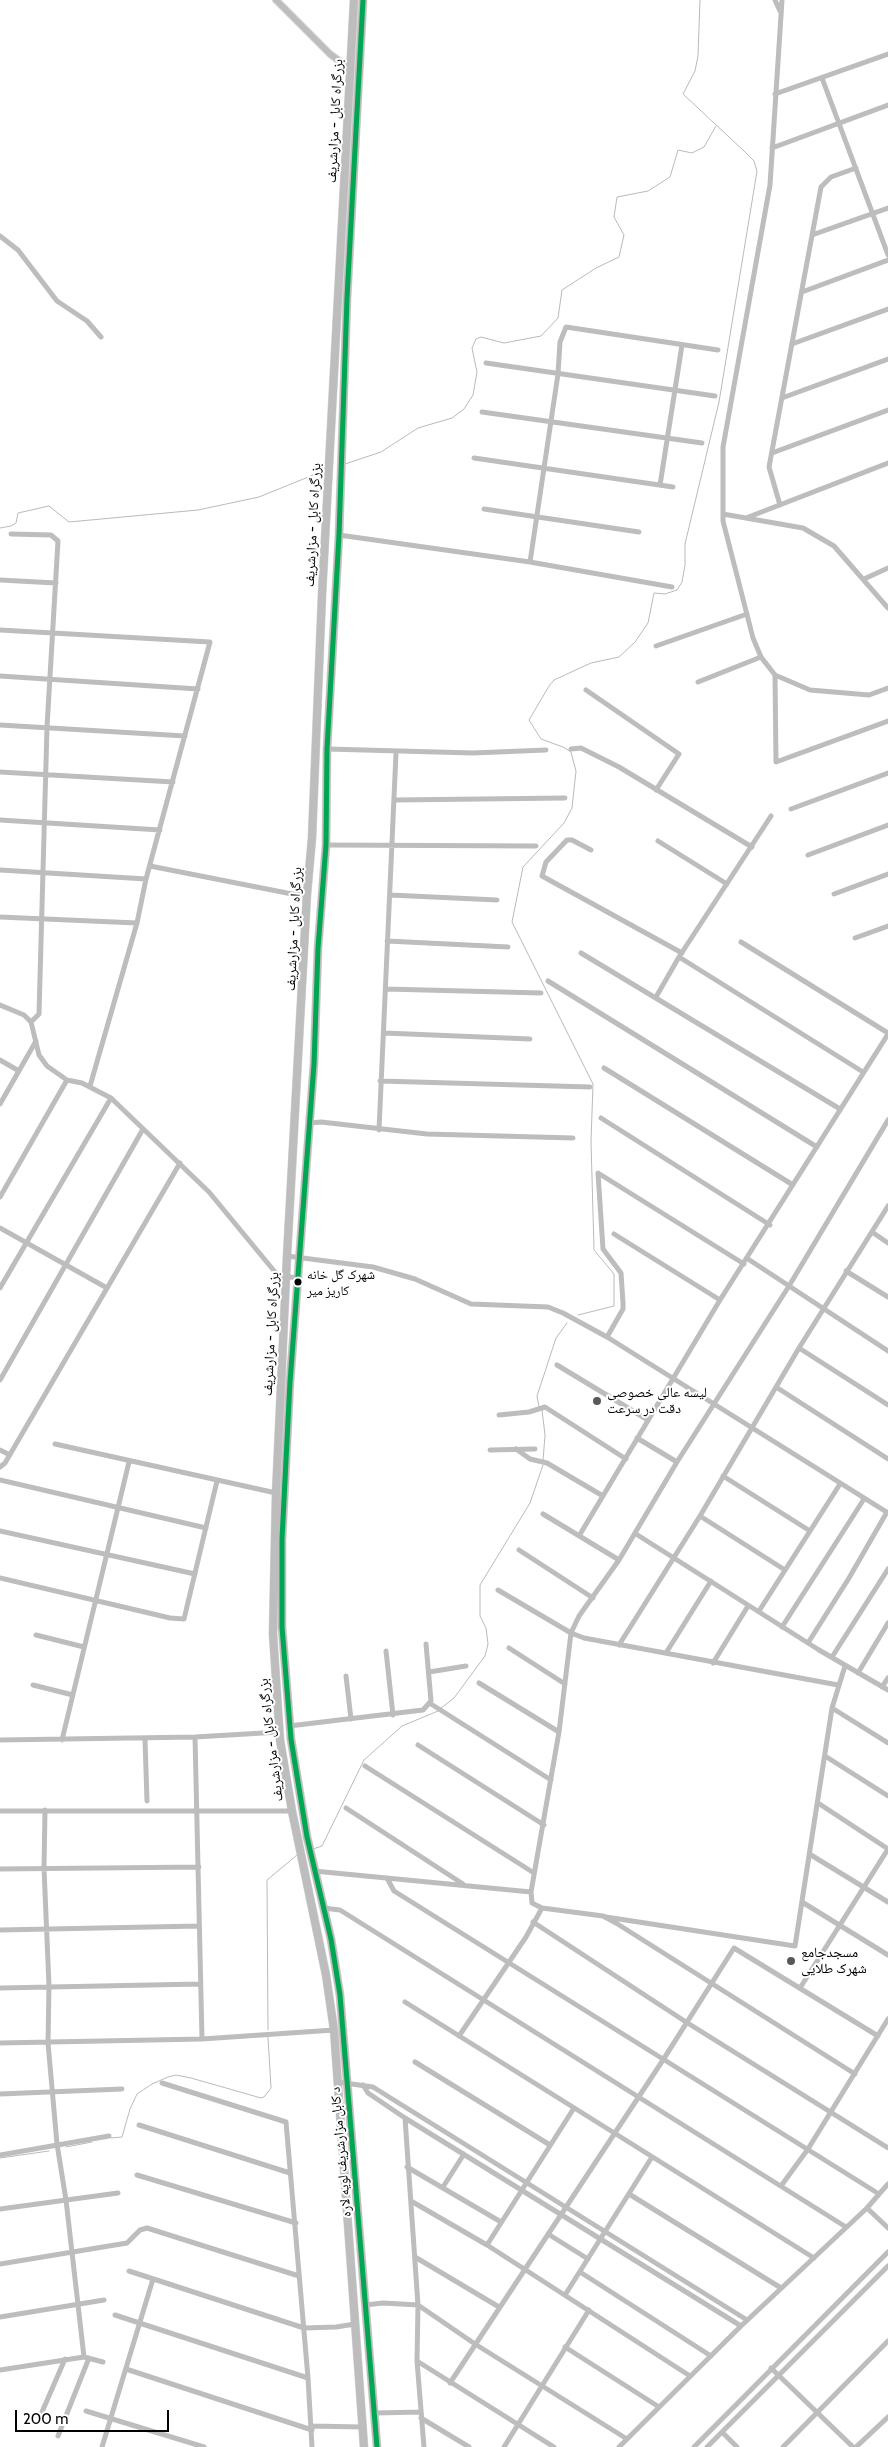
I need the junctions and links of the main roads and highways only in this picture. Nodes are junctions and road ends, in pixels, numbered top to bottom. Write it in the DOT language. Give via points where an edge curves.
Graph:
graph roads {
  1 [pos="276,0"];
  2 [pos="354,0"];
  3 [pos="363,0"];
  4 [pos="350,69"];
  5 [pos="285,1398"];
  6 [pos="282,1457"];
  7 [pos="278,1582"];
  8 [pos="280,1736"];
  9 [pos="291,1739"];
  10 [pos="301,1803"];
  11 [pos="291,1808"];
  12 [pos="312,1857"];
  13 [pos="302,1858"];
  14 [pos="340,1995"];
  15 [pos="329,1997"];
  16 [pos="364,2447"];
  17 [pos="377,2447"];
  1 -- 4 [label="main road" via="330,54"];
  2 -- 4 [label="highway, بزرگراه کابل - مزارشریف"];
  3 -- 5 [label="highway, بزرگراه کابل - مزارشریف" via="327,749 326,845 310,1123"];
  4 -- 5 [label="highway, بزرگراه کابل - مزارشریف" via="312,838 287,1256"];
  5 -- 6 [label="highway, بزرگراه کابل - مزارشریف"];
  6 -- 7 [label="highway, بزرگراه کابل - مزارشریف"];
  6 -- 7 [label="highway, بزرگراه کابل - مزارشریف" via="276,1493"];
  7 -- 8 [label="highway, بزرگراه کابل - مزارشریف" via="273,1634"];
  7 -- 9 [label="highway, بزرگراه کابل - مزارشریف"];
  8 -- 9 [label="highway"];
  8 -- 11 [label="highway, بزرگراه کابل - مزارشریف"];
  9 -- 10 [label="highway, بزرگراه کابل - مزارشریف"];
  10 -- 11 [label="highway"];
  10 -- 12 [label="highway, بزرگراه کابل - مزارشریف"];
  11 -- 13 [label="highway, بزرگراه کابل - مزارشریف"];
  12 -- 14 [label="highway, د کابل مزارشریف لویه لاره"];
  13 -- 15 [label="highway, د کابل مزارشریف لویه لاره"];
  14 -- 15 [label="highway"];
  14 -- 17 [label="highway, د کابل مزارشریف لویه لاره"];
  15 -- 16 [label="highway, د کابل مزارشریف لویه لاره"];
}
